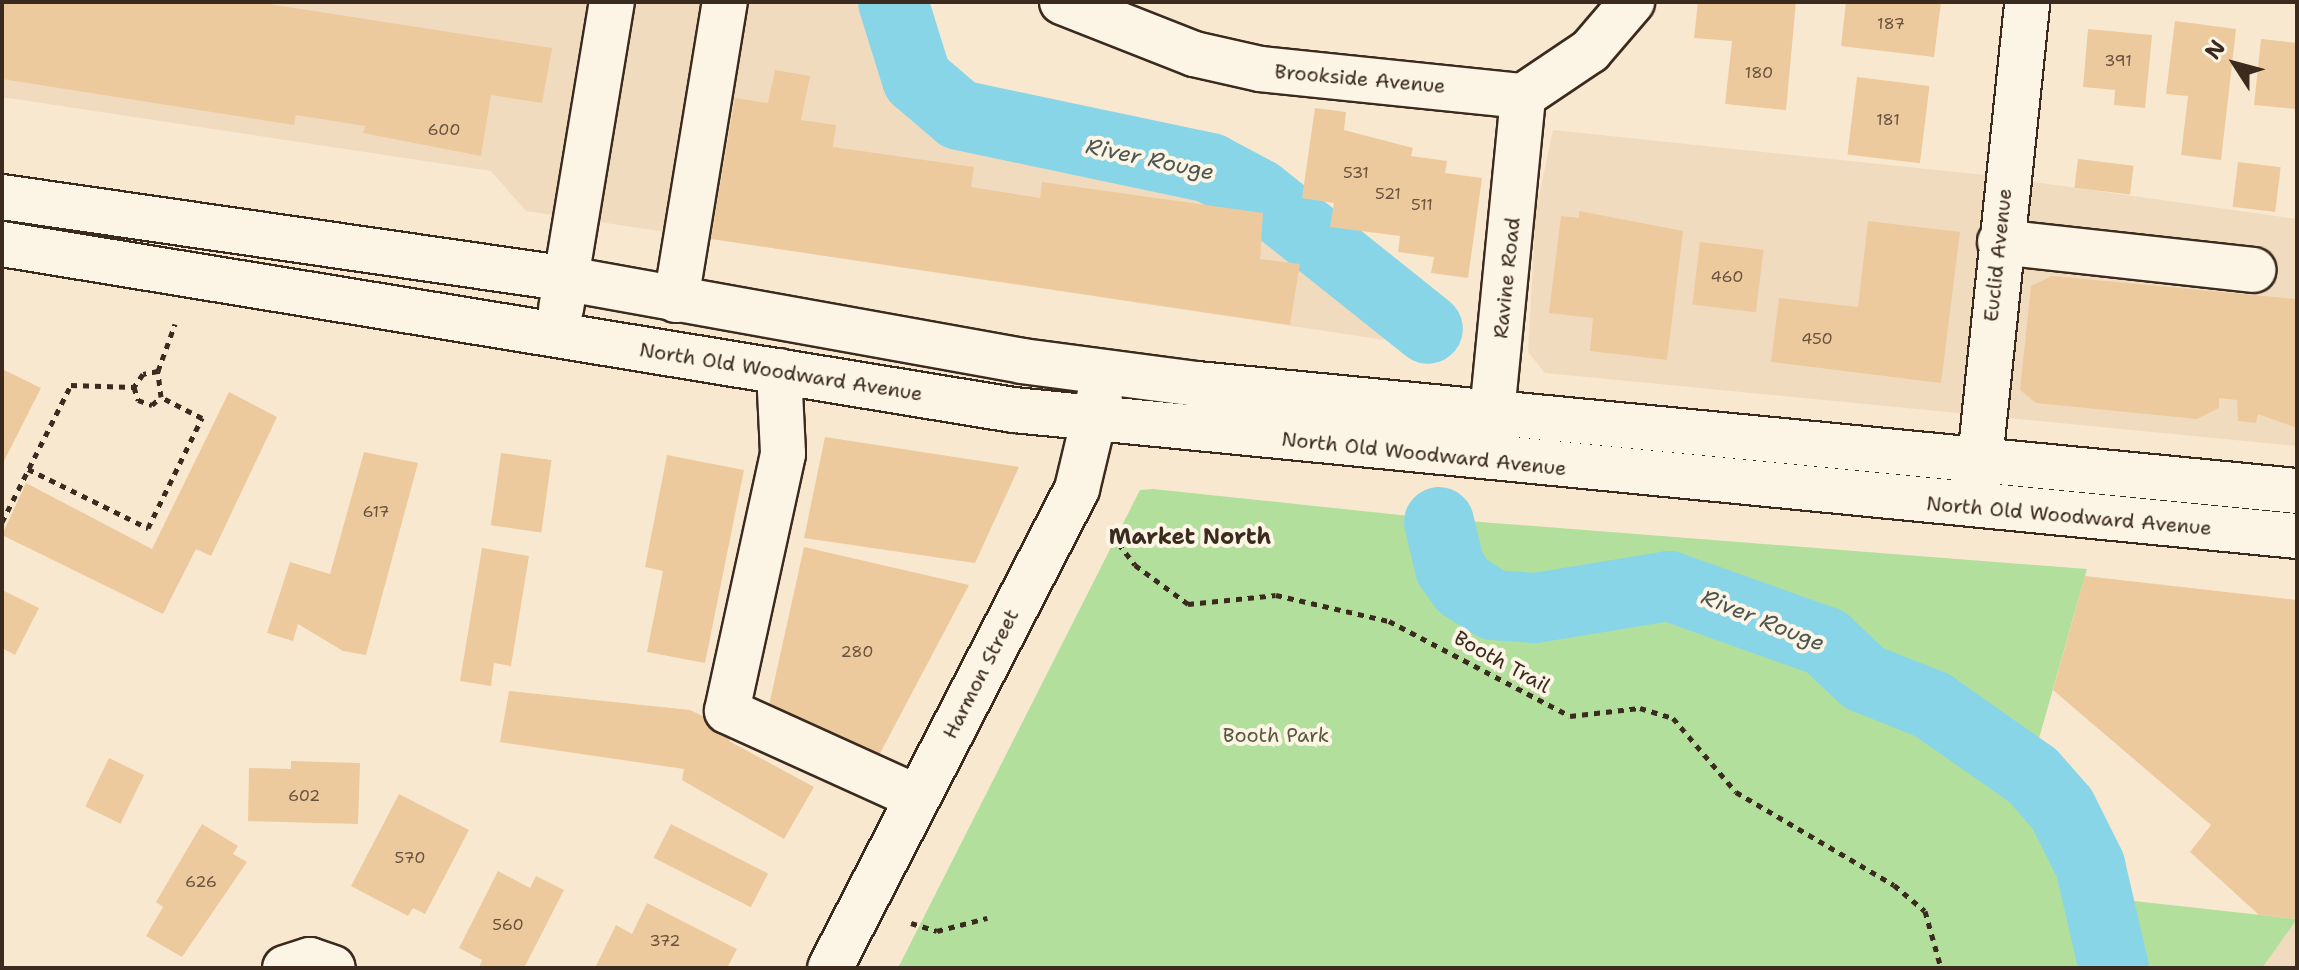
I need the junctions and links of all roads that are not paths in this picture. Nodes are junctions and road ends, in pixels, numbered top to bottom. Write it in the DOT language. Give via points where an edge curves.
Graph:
graph roads {
  1 [pos="605,2"];
  2 [pos="612,2"];
  3 [pos="725,2"];
  4 [pos="1062,2"];
  5 [pos="1632,2"];
  6 [pos="2027,2"];
  7 [pos="1523,96"];
  8 [pos="2,197"];
  9 [pos="2000,242"];
  10 [pos="2,244"];
  11 [pos="2253,270"];
  12 [pos="568,279"];
  13 [pos="676,300"];
  14 [pos="555,335"];
  15 [pos="779,371"];
  16 [pos="1103,371"];
  17 [pos="1492,414"];
  18 [pos="1095,420"];
  19 [pos="1711,433"];
  20 [pos="1980,459"];
  21 [pos="1487,461"];
  22 [pos="1708,482"];
  23 [pos="2297,491"];
  24 [pos="1975,508"];
  25 [pos="2297,536"];
  26 [pos="917,797"];
  27 [pos="285,968"];
  28 [pos="333,968"];
  29 [pos="830,968"];
  1 -- 2 [label="street"];
  2 -- 12 [label="street"];
  3 -- 13 [label="street"];
  4 -- 7 [label="street, Brookside Avenue" via="1180,49 1260,69"];
  5 -- 7 [label="street" via="1590,51"];
  6 -- 9 [label="street, Euclid Avenue"];
  7 -- 17 [label="street, Ravine Road"];
  8 -- 12 [label="street"];
  9 -- 11 [label="street"];
  9 -- 20 [label="street, Euclid Avenue"];
  10 -- 14 [label="street, North Old Woodward Avenue"];
  12 -- 13 [label="street"];
  12 -- 14 [label="street"];
  13 -- 16 [label="street"];
  14 -- 15 [label="street, North Old Woodward Avenue"];
  15 -- 18 [label="street, North Old Woodward Avenue"];
  15 -- 26 [label="street" via="783,454 727,711"];
  16 -- 17 [label="street"];
  16 -- 18 [label="street, Harmon Street"];
  17 -- 19 [label="street"];
  17 -- 21 [label="street, Ravine Road"];
  18 -- 21 [label="street, North Old Woodward Avenue"];
  18 -- 26 [label="street, Harmon Street" via="1077,489"];
  19 -- 20 [label="street"];
  19 -- 22 [label="street"];
  20 -- 23 [label="street"];
  20 -- 24 [label="street, Euclid Avenue"];
  21 -- 22 [label="street, North Old Woodward Avenue"];
  22 -- 24 [label="street, North Old Woodward Avenue"];
  24 -- 25 [label="street, North Old Woodward Avenue"];
  26 -- 29 [label="street, Harmon Street"];
  27 -- 28 [label="street" via="310,960"];
}
